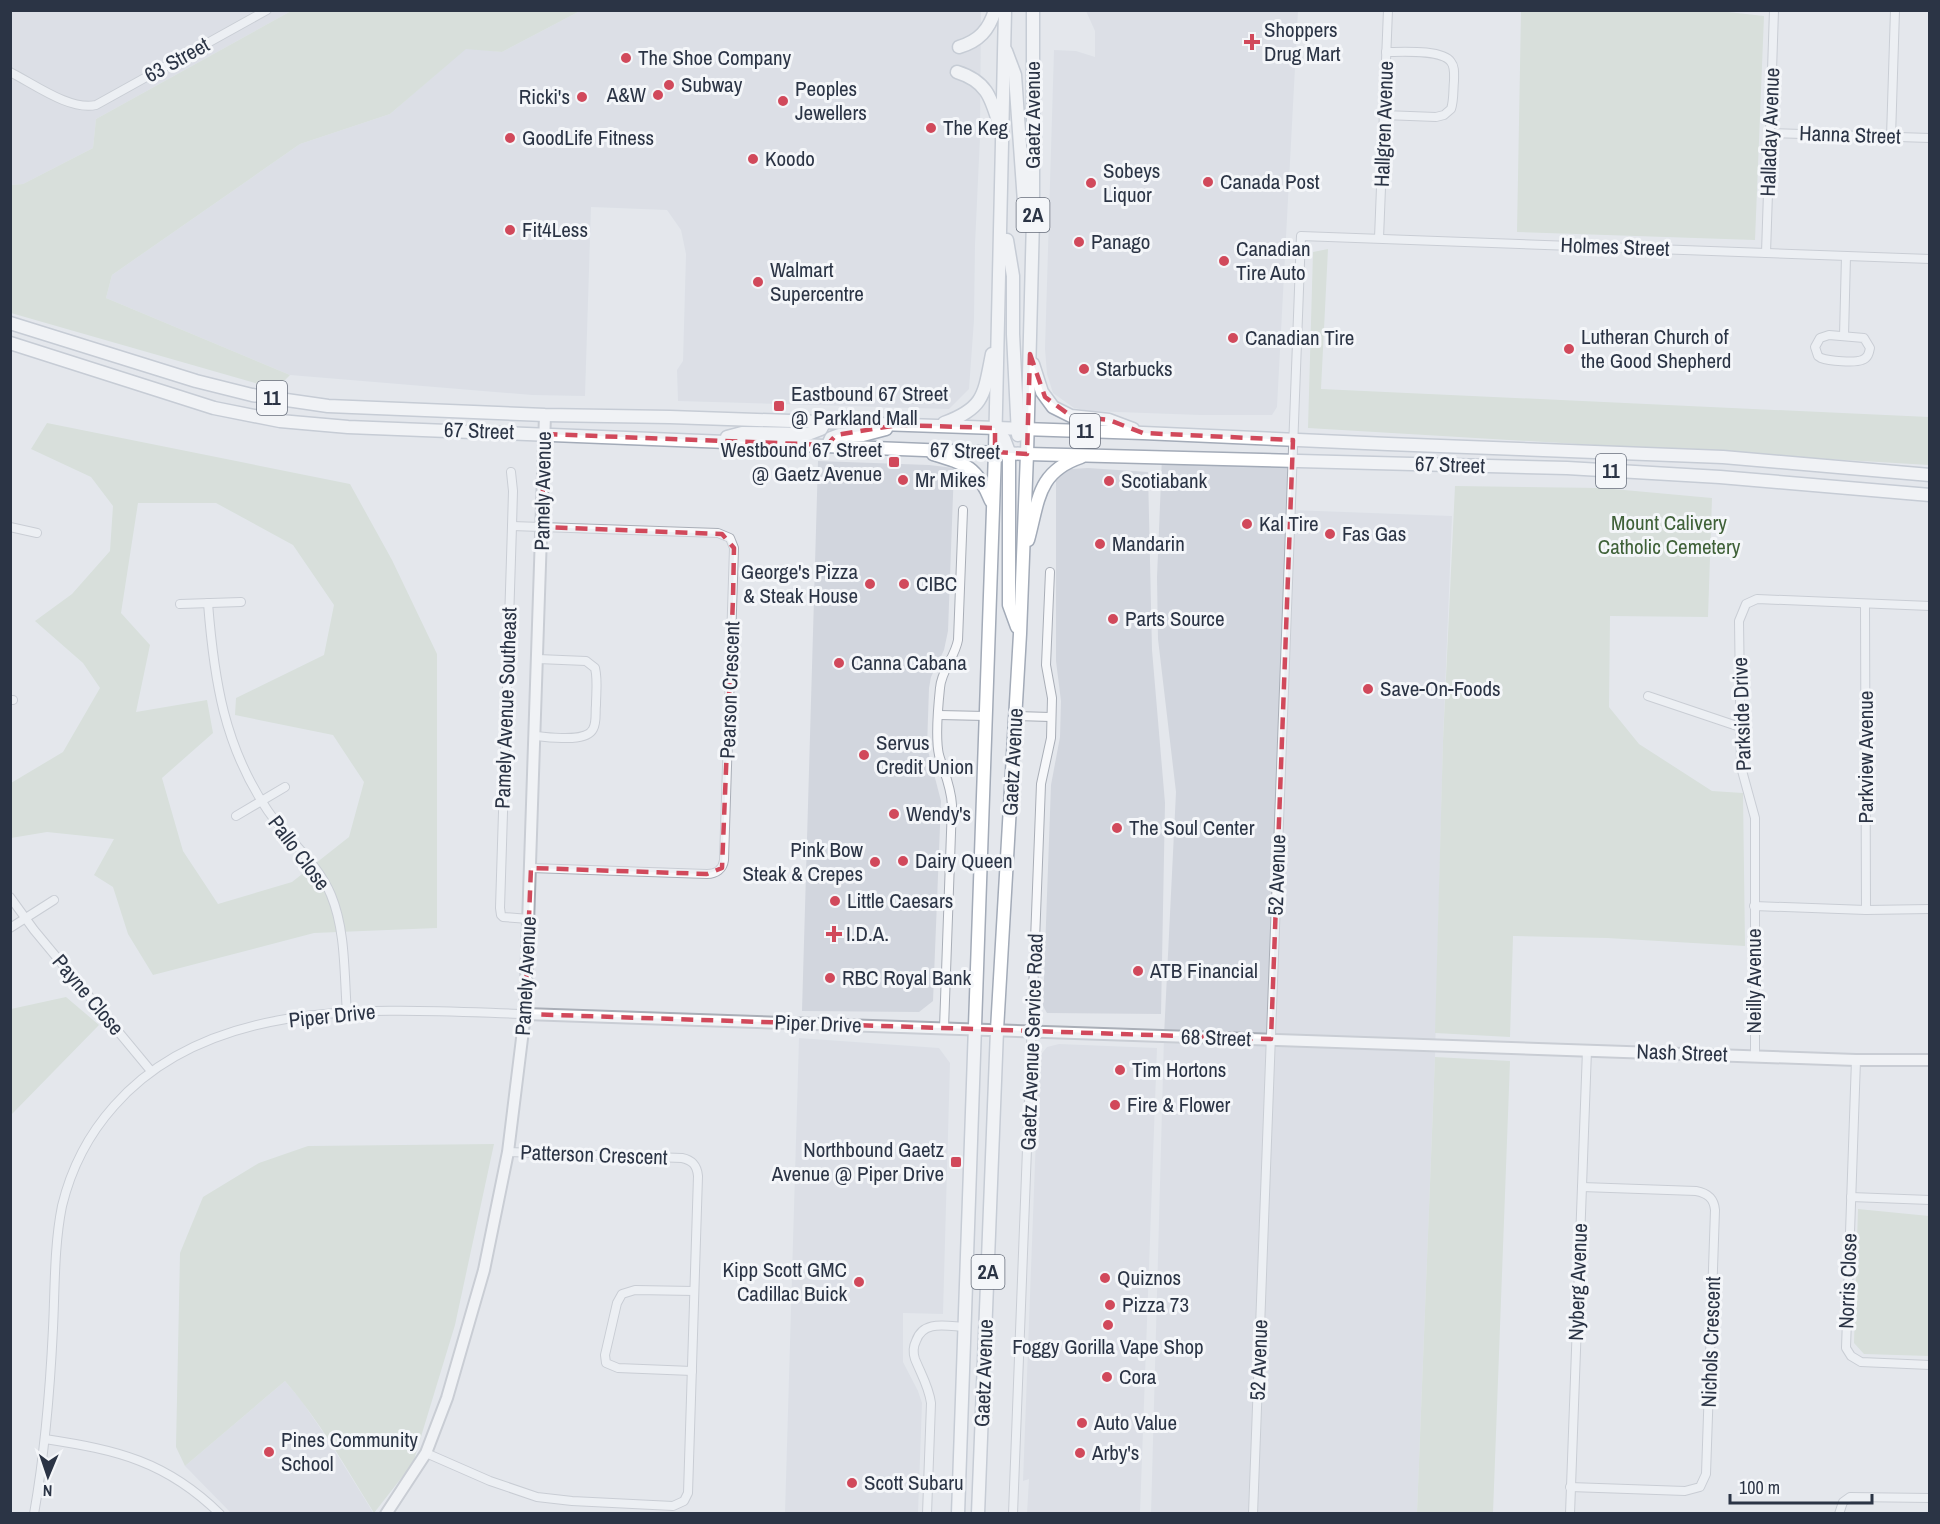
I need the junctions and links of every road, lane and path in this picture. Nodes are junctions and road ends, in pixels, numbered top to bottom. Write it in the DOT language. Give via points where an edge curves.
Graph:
graph roads {
  1 [pos="267,10"];
  2 [pos="995,10"];
  3 [pos="1005,10"];
  4 [pos="1033,10"];
  5 [pos="1388,10"];
  6 [pos="1774,10"];
  7 [pos="1895,10"];
  8 [pos="959,47"];
  9 [pos="1005,49"];
  10 [pos="1386,52"];
  11 [pos="10,72"];
  12 [pos="957,72"];
  13 [pos="1384,115"];
  14 [pos="1770,133"];
  15 [pos="1003,136"];
  16 [pos="1891,137"];
  17 [pos="1929,138"];
  18 [pos="1002,212"];
  19 [pos="1033,219"];
  20 [pos="1301,236"];
  21 [pos="1379,238"];
  22 [pos="1766,253"];
  23 [pos="1846,256"];
  24 [pos="1929,259"];
  25 [pos="998,321"];
  26 [pos="10,323"];
  27 [pos="1844,336"];
  28 [pos="10,343"];
  29 [pos="1030,354"];
  30 [pos="545,415"];
  31 [pos="824,423"];
  32 [pos="898,425"];
  33 [pos="938,426"];
  34 [pos="995,428"];
  35 [pos="1022,429"];
  36 [pos="1143,433"];
  37 [pos="544,434"];
  38 [pos="711,440"];
  39 [pos="1293,440"];
  40 [pos="828,445"];
  41 [pos="915,449"];
  42 [pos="995,452"];
  43 [pos="1009,452"];
  44 [pos="1027,454"];
  45 [pos="1089,455"];
  46 [pos="1292,460"];
  47 [pos="511,472"];
  48 [pos="1929,475"];
  49 [pos="1929,495"];
  50 [pos="992,506"];
  51 [pos="963,510"];
  52 [pos="512,526"];
  53 [pos="542,527"];
  54 [pos="11,530"];
  55 [pos="38,533"];
  56 [pos="1022,561"];
  57 [pos="1050,572"];
  58 [pos="241,602"];
  59 [pos="208,603"];
  60 [pos="180,604"];
  61 [pos="1865,604"];
  62 [pos="1929,606"];
  63 [pos="1020,634"];
  64 [pos="538,659"];
  65 [pos="1648,696"];
  66 [pos="939,715"];
  67 [pos="986,716"];
  68 [pos="1015,716"];
  69 [pos="1052,717"];
  70 [pos="1740,727"];
  71 [pos="536,736"];
  72 [pos="285,787"];
  73 [pos="261,801"];
  74 [pos="236,816"];
  75 [pos="531,868"];
  76 [pos="10,897"];
  77 [pos="54,900"];
  78 [pos="1754,906"];
  79 [pos="1929,909"];
  80 [pos="1866,910"];
  81 [pos="25,919"];
  82 [pos="529,919"];
  83 [pos="10,928"];
  84 [pos="348,1013"];
  85 [pos="525,1014"];
  86 [pos="944,1028"];
  87 [pos="976,1029"];
  88 [pos="997,1030"];
  89 [pos="1033,1031"];
  90 [pos="1271,1040"];
  91 [pos="1435,1045"];
  92 [pos="1587,1050"];
  93 [pos="1755,1056"];
  94 [pos="1856,1060"];
  95 [pos="1929,1060"];
  96 [pos="151,1071"];
  97 [pos="508,1152"];
  98 [pos="1582,1187"];
  99 [pos="1851,1197"];
  100 [pos="1929,1200"];
  101 [pos="694,1292"];
  102 [pos="964,1327"];
  103 [pos="1929,1365"];
  104 [pos="692,1371"];
  105 [pos="45,1439"];
  106 [pos="426,1453"];
  107 [pos="1570,1487"];
  108 [pos="1929,1498"];
  109 [pos="34,1514"];
  110 [pos="220,1514"];
  111 [pos="386,1514"];
  112 [pos="927,1514"];
  113 [pos="958,1514"];
  114 [pos="978,1514"];
  115 [pos="1013,1514"];
  116 [pos="1253,1514"];
  117 [pos="1570,1514"];
  118 [pos="1839,1514"];
  1 -- 11 [label="street, 63 Street" via="103,103 86,107 68,103"];
  2 -- 8 [label="main road" via="983,34"];
  3 -- 9 [label="main road, 2A"];
  4 -- 19 [label="main road, Gaetz Avenue / 2A"];
  5 -- 10 [label="street, Hallgren Avenue"];
  6 -- 14 [label="street, Halladay Avenue"];
  7 -- 16 [label="street"];
  9 -- 15 [label="main road, Gaetz Avenue / 2A"];
  9 -- 19 [label="main road" via="1016,75 1024,202"];
  10 -- 13 [label="street, Hallgren Avenue"];
  10 -- 13 [label="street" via="1444,56 1453,67 1453,99 1450,109 1440,116"];
  12 -- 15 [label="main road" via="985,88"];
  13 -- 21 [label="street, Hallgren Avenue"];
  14 -- 16 [label="street, Hanna Street"];
  14 -- 22 [label="street, Halladay Avenue"];
  15 -- 18 [label="main road, Gaetz Avenue / 2A"];
  16 -- 17 [label="street, Hanna Street"];
  18 -- 25 [label="main road, Gaetz Avenue / 2A"];
  18 -- 35 [label="main road" via="1012,276"];
  19 -- 29 [label="main road, Gaetz Avenue / 2A"];
  20 -- 21 [label="street, Holmes Street"];
  20 -- 39 [label="street, 52 Avenue"];
  21 -- 22 [label="street, Holmes Street"];
  22 -- 23 [label="street, Holmes Street"];
  23 -- 24 [label="street, Holmes Street"];
  23 -- 27 [label="street"];
  25 -- 33 [label="main road" via="986,382 977,404 965,415"];
  25 -- 34 [label="main road, Gaetz Avenue / 2A"];
  26 -- 30 [label="main road, 67 Street / 11" via="252,395 328,406"];
  27 -- 27 [label="street" via="1820,338 1815,347 1818,356 1848,361 1866,357 1870,348 1864,338"];
  28 -- 37 [label="main road, 67 Street / 11" via="214,408 280,421"];
  29 -- 35 [label="main road, Gaetz Avenue / 2A"];
  29 -- 36 [label="main road" via="1042,392 1053,407 1071,416 1109,420"];
  30 -- 31 [label="main road, 67 Street / 11"];
  30 -- 37 [label="street, Pamely Avenue"];
  31 -- 32 [label="main road, 67 Street / 11"];
  31 -- 38 [label="main road" via="818,431 808,434 742,433"];
  32 -- 33 [label="main road, 67 Street / 11"];
  32 -- 40 [label="main road" via="870,434 836,435"];
  33 -- 34 [label="main road, 67 Street / 11"];
  34 -- 35 [label="main road, 67 Street / 11"];
  34 -- 42 [label="main road, Gaetz Avenue / 2A"];
  34 -- 43 [label="main road"];
  35 -- 36 [label="main road, 67 Street / 11"];
  35 -- 44 [label="main road"];
  36 -- 39 [label="main road, 67 Street / 11"];
  37 -- 38 [label="main road, 67 Street / 11"];
  37 -- 53 [label="street, Pamely Avenue"];
  38 -- 40 [label="main road, 67 Street / 11"];
  39 -- 46 [label="street, 52 Avenue"];
  39 -- 48 [label="main road, 67 Street / 11" via="1723,457"];
  40 -- 41 [label="main road, 67 Street / 11"];
  41 -- 42 [label="main road, 67 Street / 11"];
  41 -- 50 [label="main road" via="967,466 982,481"];
  42 -- 43 [label="main road, 67 Street / 11"];
  42 -- 50 [label="main road, Gaetz Avenue / 2A"];
  43 -- 44 [label="main road, 67 Street / 11"];
  43 -- 63 [label="main road" via="1009,605"];
  44 -- 45 [label="main road, 67 Street / 11"];
  44 -- 56 [label="main road, Gaetz Avenue / 2A"];
  45 -- 46 [label="main road, 67 Street / 11"];
  45 -- 56 [label="main road" via="1062,465 1047,478"];
  46 -- 49 [label="main road, 67 Street / 11" via="1697,475"];
  46 -- 90 [label="street, 52 Avenue"];
  47 -- 52 [label="street, Pamely Avenue Southeast"];
  50 -- 67 [label="main road, Gaetz Avenue / 2A"];
  51 -- 66 [label="street" via="958,640 940,682"];
  52 -- 53 [label="street, Pearson Crescent"];
  52 -- 82 [label="street, Pamely Avenue Southeast" via="500,908 503,917"];
  53 -- 64 [label="street, Pamely Avenue"];
  53 -- 75 [label="street, Pearson Crescent" via="722,534 732,541 734,548 733,598 722,868 711,874"];
  54 -- 55 [label="street"];
  56 -- 63 [label="main road, Gaetz Avenue / 2A"];
  57 -- 69 [label="street, Gaetz Avenue Service Road" via="1046,665"];
  58 -- 59 [label="street"];
  59 -- 60 [label="street"];
  59 -- 73 [label="street, Pallo Close" via="220,703 235,749"];
  61 -- 62 [label="street, Parkside Drive"];
  61 -- 70 [label="street, Parkside Drive" via="1757,599 1746,604 1738,621"];
  61 -- 80 [label="street, Parkview Avenue"];
  63 -- 68 [label="main road, Gaetz Avenue / 2A"];
  64 -- 71 [label="street, Pamely Avenue"];
  64 -- 71 [label="street" via="586,661 593,665 597,677 595,723 588,735"];
  65 -- 70 [label="street"];
  66 -- 67 [label="street"];
  66 -- 86 [label="street" via="938,746 952,805"];
  67 -- 87 [label="main road, Gaetz Avenue / 2A"];
  68 -- 69 [label="street"];
  68 -- 88 [label="main road, Gaetz Avenue / 2A"];
  69 -- 89 [label="street, Gaetz Avenue Service Road" via="1041,784"];
  70 -- 78 [label="street, Parkside Drive" via="1741,767 1755,818"];
  71 -- 75 [label="street, Pamely Avenue"];
  72 -- 73 [label="street, Pallo Close"];
  73 -- 74 [label="street, Pallo Close"];
  73 -- 84 [label="street, Pallo Close" via="318,871 332,897 340,929"];
  75 -- 82 [label="street, Pamely Avenue"];
  76 -- 81 [label="street, Payne Close"];
  77 -- 81 [label="street"];
  78 -- 80 [label="street"];
  78 -- 93 [label="street, Neilly Avenue"];
  79 -- 80 [label="street"];
  81 -- 83 [label="street"];
  81 -- 96 [label="street, Payne Close"];
  82 -- 85 [label="street, Pamely Avenue"];
  84 -- 85 [label="street, Piper Drive"];
  84 -- 96 [label="street, Piper Drive" via="292,1019 217,1036"];
  85 -- 86 [label="street, Piper Drive"];
  85 -- 97 [label="street, Pamely Avenue"];
  86 -- 87 [label="street, Piper Drive"];
  87 -- 88 [label="street, Piper Drive"];
  87 -- 102 [label="main road, Gaetz Avenue / 2A"];
  88 -- 89 [label="street, 68 Street"];
  88 -- 114 [label="main road, Gaetz Avenue / 2A"];
  89 -- 90 [label="street, 68 Street"];
  89 -- 115 [label="street, Gaetz Avenue Service Road"];
  90 -- 91 [label="street, 68 Street"];
  90 -- 116 [label="street, 52 Avenue"];
  91 -- 92 [label="street, Nash Street"];
  92 -- 93 [label="street, Nash Street"];
  92 -- 98 [label="street, Nyberg Avenue"];
  93 -- 94 [label="street, Nash Street"];
  94 -- 95 [label="street, Nash Street"];
  94 -- 99 [label="street, Norris Close"];
  96 -- 105 [label="street, Piper Drive" via="97,1127 65,1195 57,1246"];
  97 -- 101 [label="street, Patterson Crescent" via="682,1158 694,1163 698,1176"];
  97 -- 106 [label="street, Pamely Avenue" via="470,1322"];
  98 -- 107 [label="street, Nyberg Avenue"];
  98 -- 107 [label="street, Nichols Crescent" via="1696,1191 1713,1201 1716,1210 1708,1425 1706,1474 1696,1489"];
  99 -- 100 [label="street"];
  99 -- 103 [label="street, Norris Close" via="1845,1343 1848,1353 1861,1362"];
  101 -- 104 [label="street, Patterson Crescent"];
  101 -- 104 [label="street" via="635,1290 622,1294 605,1355 606,1363 618,1368"];
  102 -- 112 [label="street" via="925,1328 913,1350 931,1403"];
  102 -- 113 [label="main road, Gaetz Avenue / 2A"];
  104 -- 106 [label="street, Patterson Crescent" via="688,1493 677,1505 537,1497"];
  105 -- 109 [label="street, Piper Drive"];
  105 -- 110 [label="street" via="101,1448 143,1461 181,1481"];
  106 -- 111 [label="street, Pamely Avenue"];
  107 -- 117 [label="street, Nyberg Avenue"];
  108 -- 118 [label="street" via="1850,1497 1843,1502"];
}
